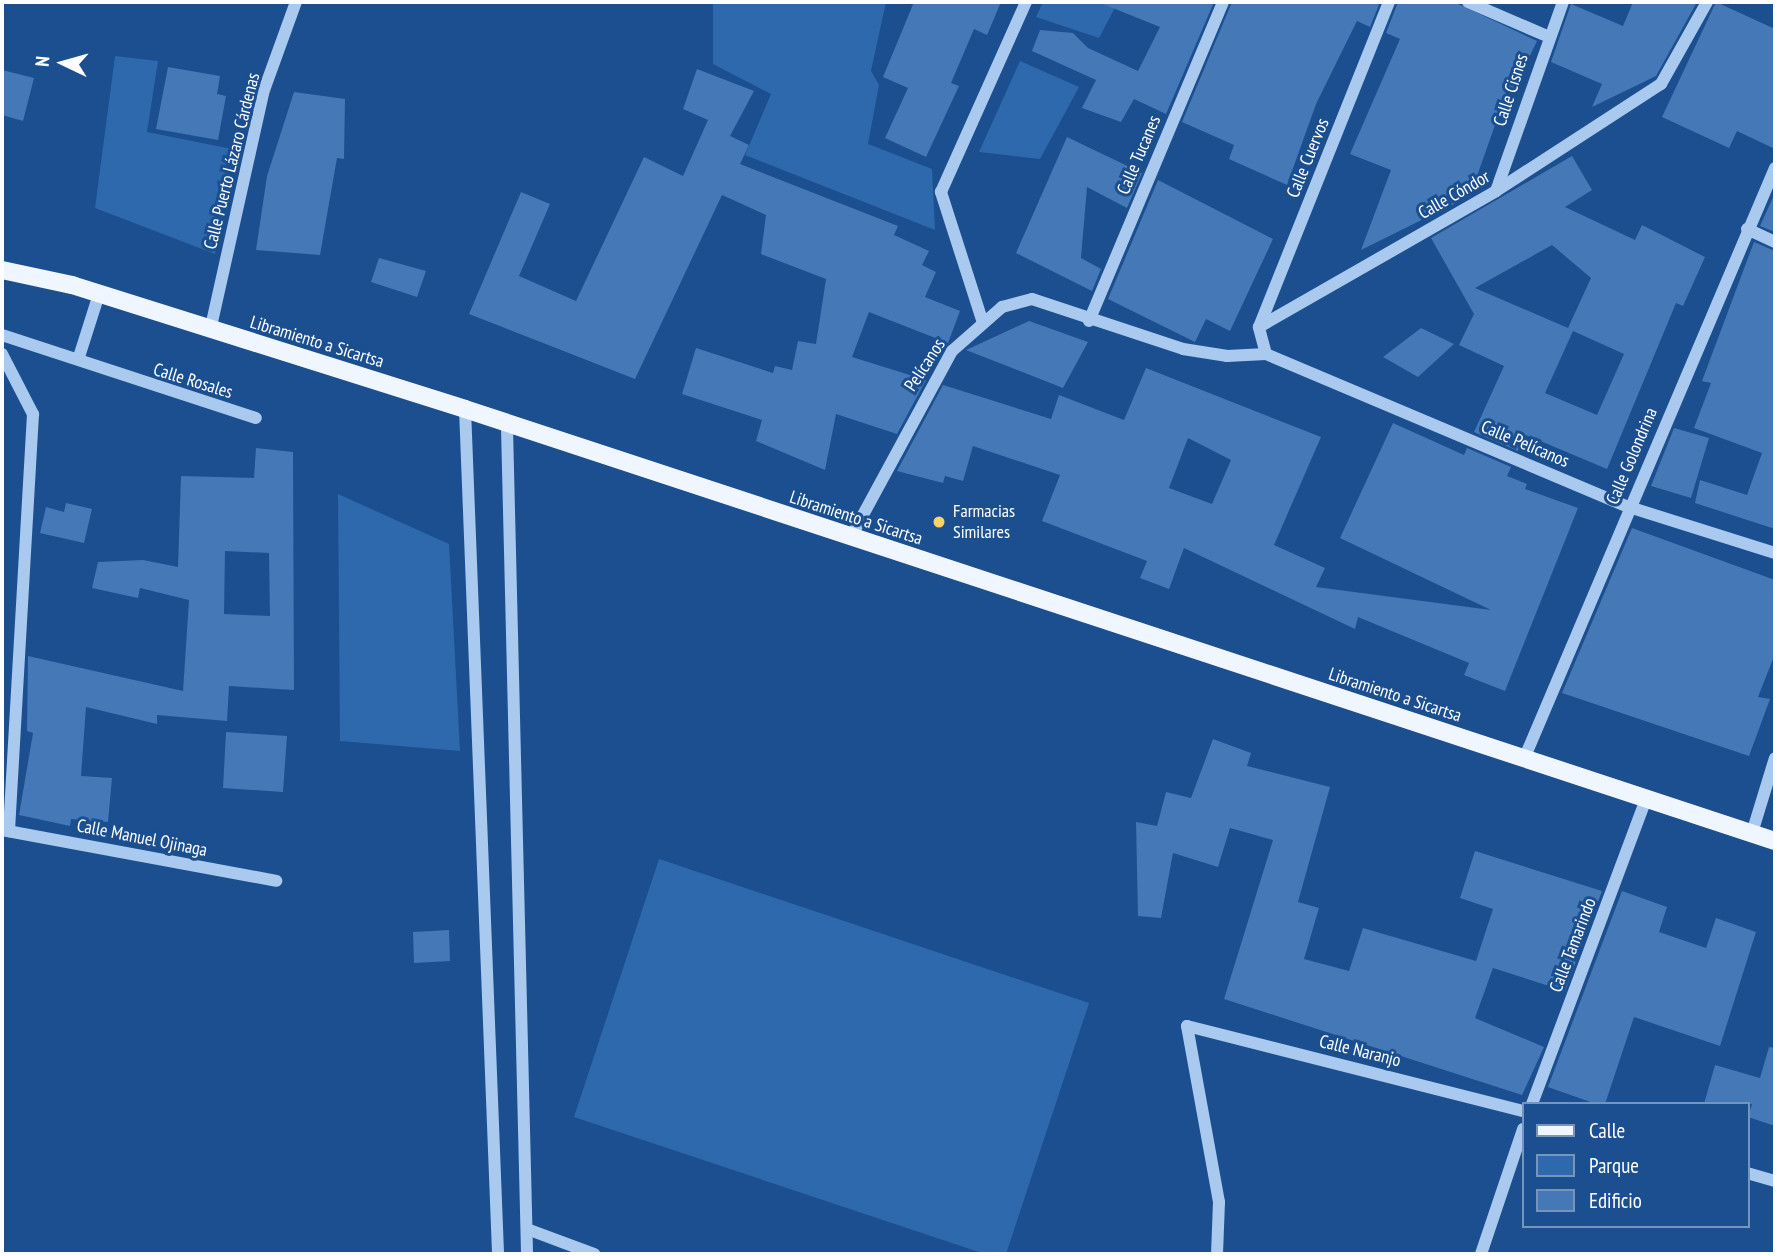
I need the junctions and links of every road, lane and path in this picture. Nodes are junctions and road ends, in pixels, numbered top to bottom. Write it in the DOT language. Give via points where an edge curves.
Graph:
graph roads {
  1 [pos="296,2"];
  2 [pos="1026,2"];
  3 [pos="1223,2"];
  4 [pos="1389,2"];
  5 [pos="1468,2"];
  6 [pos="1563,2"];
  7 [pos="1707,2"];
  8 [pos="1547,36"];
  9 [pos="1775,168"];
  10 [pos="1496,191"];
  11 [pos="1747,229"];
  12 [pos="1775,242"];
  13 [pos="2,270"];
  14 [pos="99,294"];
  15 [pos="1089,321"];
  16 [pos="983,323"];
  17 [pos="1259,327"];
  18 [pos="210,331"];
  19 [pos="2,335"];
  20 [pos="2,354"];
  21 [pos="1266,354"];
  22 [pos="79,357"];
  23 [pos="465,410"];
  24 [pos="256,418"];
  25 [pos="506,428"];
  26 [pos="1629,507"];
  27 [pos="851,537"];
  28 [pos="1775,554"];
  29 [pos="1775,758"];
  30 [pos="1524,760"];
  31 [pos="1646,799"];
  32 [pos="6,831"];
  33 [pos="1752,833"];
  34 [pos="1775,841"];
  35 [pos="276,881"];
  36 [pos="1533,1102"];
  37 [pos="1522,1111"];
  38 [pos="1522,1132"];
  39 [pos="1749,1174"];
  40 [pos="1775,1181"];
  41 [pos="527,1229"];
  42 [pos="498,1254"];
  43 [pos="527,1254"];
  44 [pos="594,1254"];
  45 [pos="1217,1254"];
  46 [pos="1481,1254"];
  1 -- 18 [label="street, Calle Puerto Lázaro Cárdenas" via="263,93"];
  2 -- 16 [label="street" via="941,192"];
  3 -- 15 [label="street, Calle Tucanes"];
  4 -- 17 [label="street, Calle Cuervos"];
  5 -- 8 [label="street"];
  6 -- 8 [label="street, Calle Cisnes"];
  7 -- 10 [label="street, Calle Cóndor" via="1661,85"];
  8 -- 10 [label="street, Calle Cisnes"];
  9 -- 11 [label="street, Calle Golondrina"];
  10 -- 17 [label="street, Calle Cóndor"];
  11 -- 12 [label="street"];
  11 -- 26 [label="street, Calle Golondrina"];
  13 -- 14 [label="main road, Libramiento a Sicartsa"];
  14 -- 18 [label="main road, Libramiento a Sicartsa"];
  14 -- 22 [label="street"];
  15 -- 16 [label="street, Pelícanos" via="1032,299 1002,307"];
  15 -- 21 [label="street, Calle Pelícanos" via="1183,349"];
  16 -- 27 [label="street, Pelícanos" via="952,351"];
  17 -- 21 [label="street"];
  18 -- 23 [label="main road, Libramiento a Sicartsa"];
  19 -- 22 [label="street, Calle Rosales"];
  20 -- 32 [label="street" via="33,414"];
  21 -- 26 [label="street, Calle Pelícanos"];
  22 -- 24 [label="street, Calle Rosales" via="121,376"];
  23 -- 25 [label="main road, Libramiento a Sicartsa"];
  23 -- 42 [label="street"];
  25 -- 27 [label="main road, Libramiento a Sicartsa"];
  25 -- 41 [label="street"];
  26 -- 28 [label="street, Calle Pelícanos"];
  26 -- 30 [label="street, Calle Golondrina"];
  27 -- 30 [label="main road, Libramiento a Sicartsa"];
  29 -- 33 [label="street"];
  30 -- 31 [label="main road, Libramiento a Sicartsa"];
  31 -- 33 [label="main road, Libramiento a Sicartsa"];
  31 -- 36 [label="street, Calle Tamarindo"];
  32 -- 35 [label="street, Calle Manuel Ojinaga"];
  33 -- 34 [label="main road, Libramiento a Sicartsa"];
  37 -- 45 [label="street, Calle Naranjo" via="1187,1026 1219,1202"];
  38 -- 46 [label="street"];
  39 -- 40 [label="street"];
  41 -- 43 [label="street"];
  41 -- 44 [label="street"];
}
